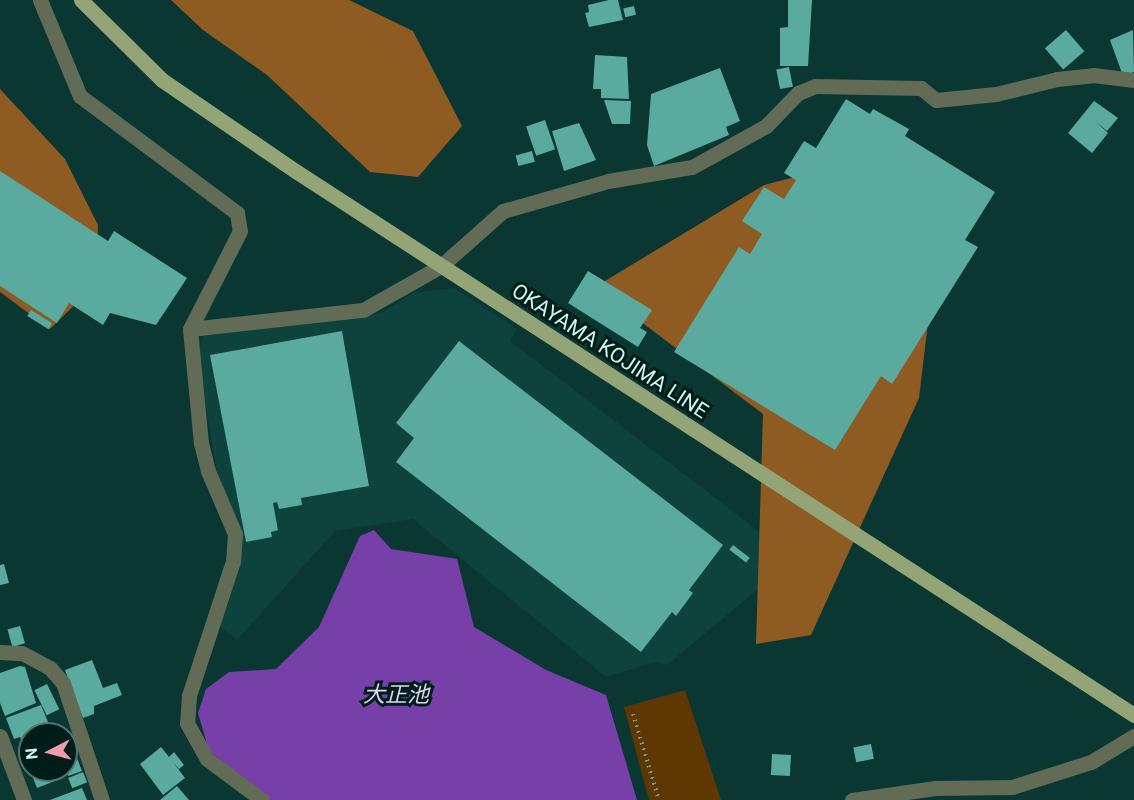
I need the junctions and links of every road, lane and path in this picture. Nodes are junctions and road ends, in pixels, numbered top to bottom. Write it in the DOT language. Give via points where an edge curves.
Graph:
graph roads {
  1 [pos="40,0"];
  2 [pos="81,0"];
  3 [pos="1134,80"];
  4 [pos="441,266"];
  5 [pos="190,329"];
  6 [pos="0,652"];
  7 [pos="633,714"];
  8 [pos="1134,714"];
  9 [pos="0,736"];
  10 [pos="1134,736"];
  11 [pos="24,800"];
  12 [pos="102,800"];
  13 [pos="262,800"];
  14 [pos="659,800"];
  15 [pos="852,800"];
  1 -- 5 [label="street" via="80,96 237,213 240,231"];
  2 -- 4 [label="main road, OKAYAMA KOJIMA LINE" via="162,80"];
  3 -- 4 [label="street" via="1093,75 996,94 936,100 921,88 815,86 798,93 766,126 692,167 608,181 532,200 503,212"];
  4 -- 5 [label="street" via="392,296 346,315"];
  4 -- 8 [label="main road, OKAYAMA KOJIMA LINE"];
  5 -- 13 [label="street" via="201,443 234,534 233,561 189,696 187,723 207,759"];
  6 -- 12 [label="street" via="22,653 50,668 63,683"];
  7 -- 14 [label="path"];
  9 -- 11 [label="street"];
  10 -- 15 [label="street" via="1090,762 1012,787 935,788"];
}
